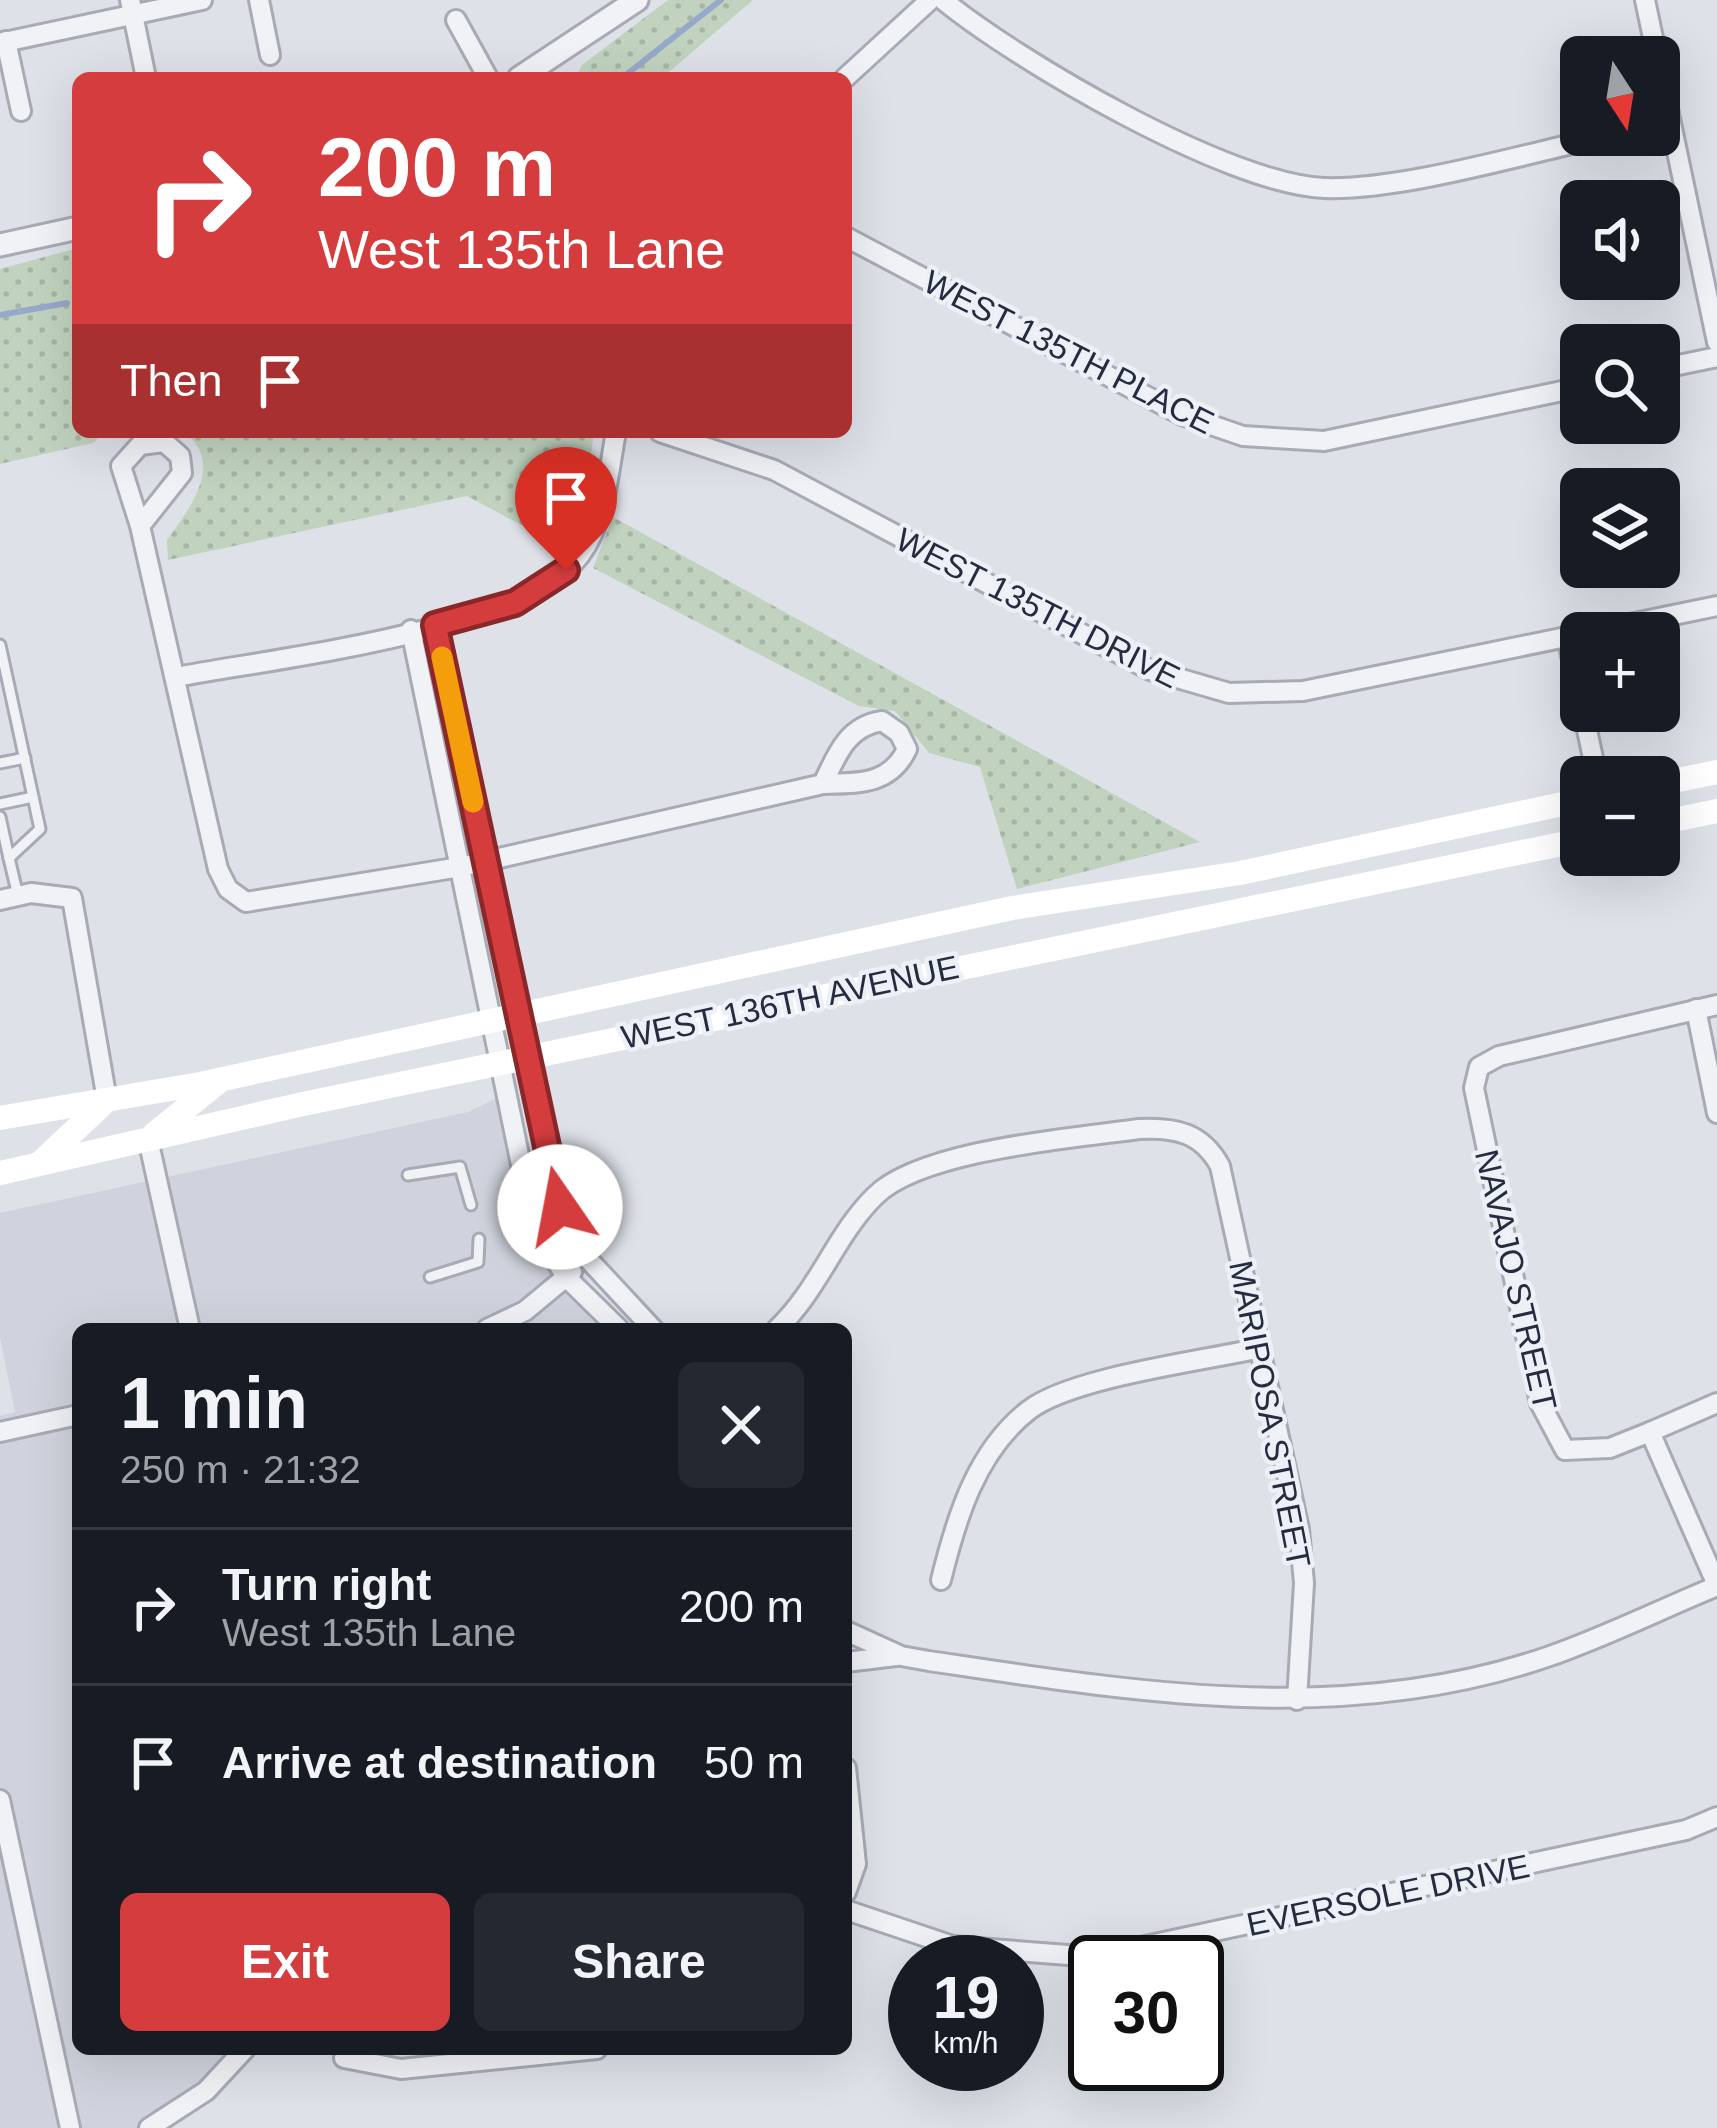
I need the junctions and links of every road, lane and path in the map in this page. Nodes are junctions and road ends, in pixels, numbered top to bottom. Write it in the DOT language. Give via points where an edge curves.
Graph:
graph roads {
  1 [pos="202,0"];
  2 [pos="260,0"];
  3 [pos="638,0"];
  4 [pos="929,0"];
  5 [pos="944,0"];
  6 [pos="1645,0"];
  7 [pos="132,7"];
  8 [pos="456,20"];
  9 [pos="1653,36"];
  10 [pos="3,42"];
  11 [pos="270,55"];
  12 [pos="145,72"];
  13 [pos="485,72"];
  14 [pos="544,72"];
  15 [pos="851,72"];
  16 [pos="22,111"];
  17 [pos="1560,145"];
  18 [pos="1673,156"];
  19 [pos="72,230"];
  20 [pos="852,240"];
  21 [pos="0,245"];
  22 [pos="1717,342"];
  23 [pos="1717,357"];
  24 [pos="1680,365"];
  25 [pos="1560,391"];
  26 [pos="615,438"];
  27 [pos="678,438"];
  28 [pos="140,526"];
  29 [pos="1717,606"];
  30 [pos="1680,613"];
  31 [pos="435,625"];
  32 [pos="411,630"];
  33 [pos="1560,636"];
  34 [pos="0,644"];
  35 [pos="177,677"];
  36 [pos="25,758"];
  37 [pos="0,763"];
  38 [pos="1717,772"];
  39 [pos="1680,780"];
  40 [pos="823,784"];
  41 [pos="33,797"];
  42 [pos="0,804"];
  43 [pos="1560,804"];
  44 [pos="1717,811"];
  45 [pos="0,817"];
  46 [pos="1680,819"];
  47 [pos="1560,844"];
  48 [pos="9,858"];
  49 [pos="485,860"];
  50 [pos="460,866"];
  51 [pos="9,898"];
  52 [pos="1717,1004"];
  53 [pos="1696,1009"];
  54 [pos="519,1015"];
  55 [pos="491,1021"];
  56 [pos="529,1059"];
  57 [pos="499,1065"];
  58 [pos="222,1079"];
  59 [pos="106,1100"];
  60 [pos="1717,1113"];
  61 [pos="0,1118"];
  62 [pos="148,1139"];
  63 [pos="38,1165"];
  64 [pos="0,1173"];
  65 [pos="408,1175"];
  66 [pos="471,1204"];
  67 [pos="478,1239"];
  68 [pos="588,1259"];
  69 [pos="430,1277"];
  70 [pos="566,1277"];
  71 [pos="189,1323"];
  72 [pos="504,1323"];
  73 [pos="613,1323"];
  74 [pos="647,1323"];
  75 [pos="782,1323"];
  76 [pos="1260,1348"];
  77 [pos="1717,1403"];
  78 [pos="72,1416"];
  79 [pos="0,1432"];
  80 [pos="1650,1432"];
  81 [pos="941,1580"];
  82 [pos="1717,1585"];
  83 [pos="852,1634"];
  84 [pos="901,1656"];
  85 [pos="852,1661"];
  86 [pos="1297,1700"];
  87 [pos="0,1800"];
  88 [pos="1717,1817"];
  89 [pos="852,1826"];
  90 [pos="852,1875"];
  91 [pos="852,1912"];
  92 [pos="239,2055"];
  93 [pos="538,2055"];
  94 [pos="344,2058"];
  95 [pos="70,2128"];
  96 [pos="149,2128"];
  1 -- 7 [label="street"];
  2 -- 11 [label="street"];
  3 -- 14 [label="street"];
  4 -- 15 [label="street"];
  5 -- 17 [label="street" via="1060,76 1200,152 1279,182 1363,186"];
  6 -- 9 [label="street"];
  7 -- 10 [label="street"];
  7 -- 12 [label="street"];
  8 -- 13 [label="street"];
  10 -- 16 [label="street"];
  18 -- 22 [label="street"];
  19 -- 21 [label="street"];
  20 -- 25 [label="street, WEST 135TH PLACE" via="1183,415 1243,436 1324,441"];
  23 -- 24 [label="street"];
  26 -- 31 [label="street" via="600,519 566,570 515,603"];
  27 -- 33 [label="street, WEST 135TH DRIVE" via="774,470 1190,686 1274,694"];
  28 -- 35 [label="street"];
  29 -- 30 [label="street, WEST 135TH DRIVE"];
  31 -- 32 [label="street"];
  31 -- 49 [label="street"];
  32 -- 35 [label="street"];
  32 -- 50 [label="street"];
  34 -- 36 [label="lane"];
  35 -- 50 [label="street" via="218,869 236,897 275,900"];
  36 -- 37 [label="lane"];
  36 -- 41 [label="lane"];
  38 -- 39 [label="main road"];
  40 -- 40 [label="street" via="870,783 898,768 907,749 899,733 882,721 869,723 842,742"];
  40 -- 49 [label="street"];
  41 -- 42 [label="lane"];
  41 -- 48 [label="lane" via="40,829"];
  43 -- 54 [label="main road, WEST 136TH AVENUE" via="1240,873 1012,908"];
  44 -- 46 [label="main road"];
  45 -- 48 [label="lane"];
  47 -- 56 [label="main road, WEST 136TH AVENUE"];
  48 -- 51 [label="lane"];
  49 -- 50 [label="street"];
  49 -- 54 [label="street"];
  50 -- 55 [label="street"];
  51 -- 59 [label="street" via="71,898"];
  52 -- 53 [label="street"];
  53 -- 60 [label="street"];
  53 -- 80 [label="street, NAVAJO STREET" via="1522,1048 1479,1067 1477,1113 1551,1428 1564,1450 1587,1451"];
  54 -- 55 [label="main road, WEST 136TH AVENUE"];
  54 -- 56 [label="street"];
  55 -- 57 [label="street"];
  55 -- 58 [label="main road, WEST 136TH AVENUE"];
  56 -- 57 [label="main road, WEST 136TH AVENUE"];
  56 -- 68 [label="street" via="560,1207"];
  57 -- 62 [label="main road, WEST 136TH AVENUE"];
  57 -- 70 [label="street" via="532,1223"];
  58 -- 59 [label="main road, WEST 136TH AVENUE"];
  58 -- 62 [label="main road"];
  59 -- 61 [label="main road, WEST 136TH AVENUE"];
  59 -- 63 [label="main road"];
  62 -- 63 [label="main road, WEST 136TH AVENUE"];
  62 -- 71 [label="street"];
  63 -- 64 [label="main road, WEST 136TH AVENUE"];
  65 -- 66 [label="lane" via="460,1167"];
  67 -- 69 [label="lane" via="478,1262"];
  68 -- 70 [label="street"];
  68 -- 74 [label="street"];
  70 -- 72 [label="street"];
  70 -- 73 [label="street"];
  75 -- 76 [label="street, MARIPOSA STREET" via="873,1197 894,1181 1029,1144 1166,1127 1198,1137 1220,1166"];
  76 -- 81 [label="street" via="1072,1390 1030,1409 968,1490"];
  76 -- 86 [label="street, MARIPOSA STREET" via="1299,1529"];
  77 -- 80 [label="street"];
  78 -- 79 [label="street"];
  80 -- 82 [label="street"];
  82 -- 86 [label="street" via="1547,1657 1397,1691"];
  83 -- 84 [label="street"];
  84 -- 85 [label="street"];
  84 -- 86 [label="street" via="1172,1697"];
  87 -- 95 [label="street"];
  88 -- 91 [label="street, EVERSOLE DRIVE" via="1094,1957 953,1946"];
  89 -- 90 [label="street"];
  92 -- 96 [label="street" via="206,2091"];
  93 -- 94 [label="street" via="401,2069"];
}
